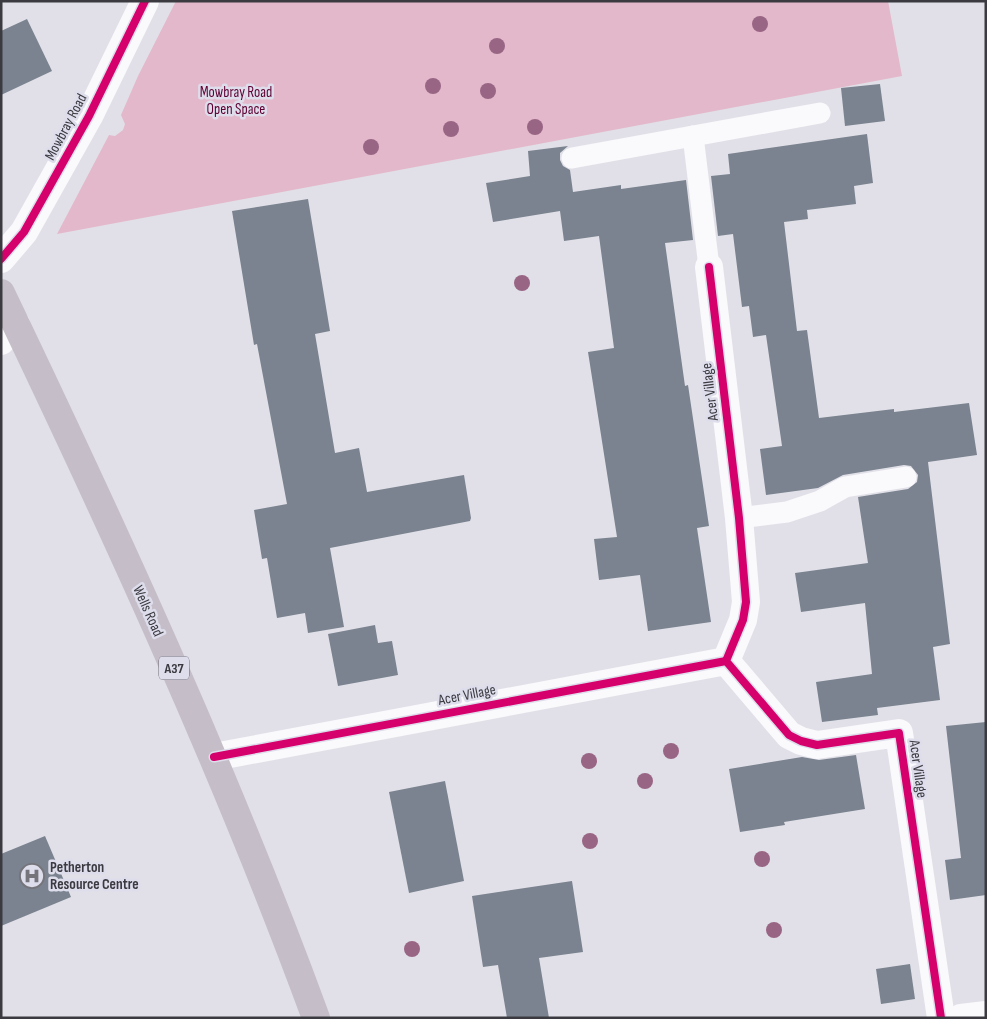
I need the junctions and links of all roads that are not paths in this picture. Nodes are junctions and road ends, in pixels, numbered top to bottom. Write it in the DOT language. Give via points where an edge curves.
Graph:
graph roads {
  1 [pos="145,1"];
  2 [pos="820,113"];
  3 [pos="694,136"];
  4 [pos="572,158"];
  5 [pos="1,259"];
  6 [pos="709,267"];
  7 [pos="1,293"];
  8 [pos="9,333"];
  9 [pos="906,477"];
  10 [pos="739,518"];
  11 [pos="726,661"];
  12 [pos="214,757"];
  13 [pos="986,1015"];
  14 [pos="316,1018"];
  15 [pos="941,1018"];
  16 [pos="961,1018"];
  1 -- 5 [label="street, Mowbray Road" via="89,116 24,232"];
  2 -- 3 [label="lane"];
  3 -- 4 [label="lane"];
  3 -- 6 [label="lane, Acer Village"];
  6 -- 10 [label="street, Acer Village"];
  7 -- 8 [label="highway, Wells Road / A37"];
  8 -- 12 [label="highway, Wells Road / A37" via="73,441"];
  9 -- 10 [label="lane" via="846,487 787,512"];
  10 -- 11 [label="street, Acer Village" via="746,602 743,620"];
  11 -- 12 [label="street, Acer Village"];
  11 -- 15 [label="street, Acer Village" via="789,735 801,741 816,745 899,733"];
  12 -- 14 [label="highway, Wells Road / A37" via="275,905"];
  13 -- 16 [label="street"];
}
